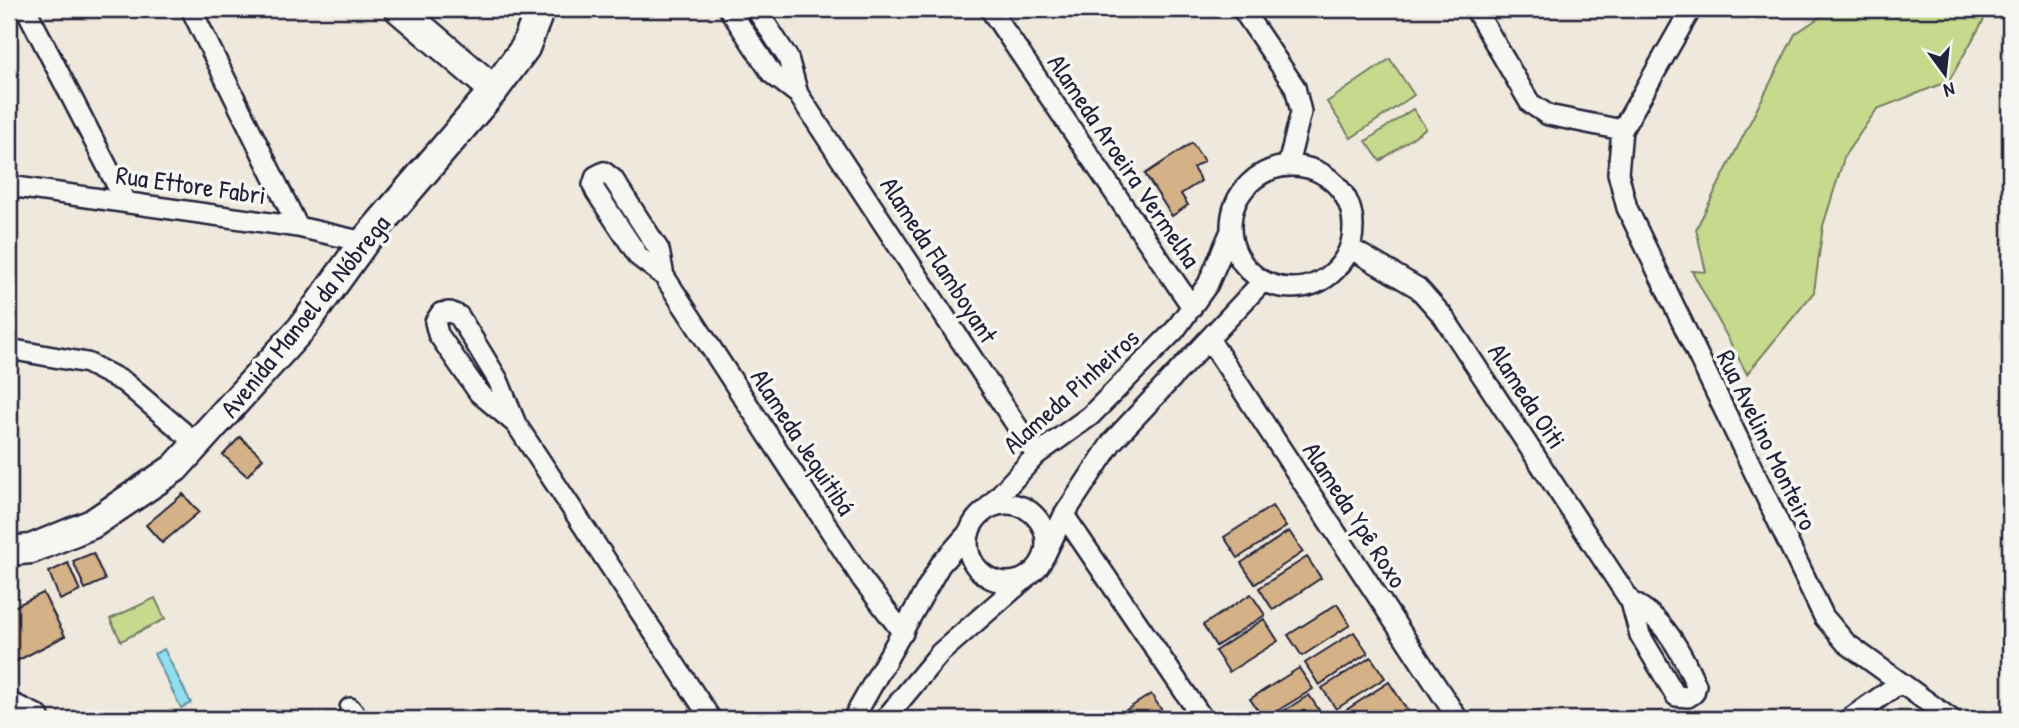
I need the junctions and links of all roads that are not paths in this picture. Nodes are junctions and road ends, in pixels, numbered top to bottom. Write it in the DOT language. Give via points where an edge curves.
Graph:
graph roads {
  1 [pos="26,9"];
  2 [pos="191,9"];
  3 [pos="399,9"];
  4 [pos="540,9"];
  5 [pos="729,9"];
  6 [pos="756,9"];
  7 [pos="990,9"];
  8 [pos="1242,9"];
  9 [pos="1475,9"];
  10 [pos="1670,9"];
  11 [pos="1691,9"];
  12 [pos="1679,29"];
  13 [pos="494,90"];
  14 [pos="798,94"];
  15 [pos="1622,130"];
  16 [pos="1288,165"];
  17 [pos="9,186"];
  18 [pos="125,201"];
  19 [pos="298,227"];
  20 [pos="1230,233"];
  21 [pos="364,242"];
  22 [pos="1350,248"];
  23 [pos="664,276"];
  24 [pos="1263,281"];
  25 [pos="1192,307"];
  26 [pos="1209,339"];
  27 [pos="9,349"];
  28 [pos="516,424"];
  29 [pos="197,444"];
  30 [pos="1036,454"];
  31 [pos="984,512"];
  32 [pos="1064,515"];
  33 [pos="969,533"];
  34 [pos="9,551"];
  35 [pos="1044,556"];
  36 [pos="1028,576"];
  37 [pos="1631,602"];
  38 [pos="903,633"];
  39 [pos="1900,683"];
  40 [pos="9,707"];
  41 [pos="35,719"];
  42 [pos="711,719"];
  43 [pos="853,719"];
  44 [pos="885,719"];
  45 [pos="1203,719"];
  46 [pos="1458,719"];
  47 [pos="1849,719"];
  48 [pos="1951,719"];
  1 -- 18 [label="street"];
  2 -- 19 [label="street"];
  3 -- 13 [label="main road"];
  4 -- 13 [label="main road, Avenida Manoel da Nóbrega" via="525,48"];
  5 -- 14 [label="street, Alameda Flamboyant" via="772,74"];
  6 -- 14 [label="street, Alameda Flamboyant" via="788,58"];
  7 -- 25 [label="street, Alameda Aroeira Vermelha"];
  8 -- 16 [label="street" via="1294,87 1301,113"];
  9 -- 15 [label="street" via="1530,103 1548,115"];
  10 -- 12 [label="street"];
  11 -- 12 [label="street"];
  12 -- 15 [label="street"];
  13 -- 21 [label="main road, Avenida Manoel da Nóbrega"];
  14 -- 30 [label="street, Alameda Flamboyant"];
  15 -- 39 [label="street, Rua Avelino Monteiro" via="1618,173 1627,208 1817,606 1846,643"];
  16 -- 20 [label="street" via="1269,169 1239,195 1231,213"];
  16 -- 22 [label="street" via="1327,175 1341,190 1351,208"];
  17 -- 18 [label="street, Rua Ettore Fabri"];
  18 -- 19 [label="street, Rua Ettore Fabri"];
  19 -- 21 [label="street, Rua Ettore Fabri"];
  20 -- 24 [label="street" via="1235,252"];
  20 -- 25 [label="street, Alameda Pinheiros" via="1208,284"];
  21 -- 29 [label="main road, Avenida Manoel da Nóbrega" via="303,328"];
  22 -- 24 [label="street" via="1323,280 1283,288"];
  22 -- 37 [label="street, Alameda Oiti" via="1405,278 1431,301"];
  23 -- 23 [label="street, Alameda Jequitibá" via="659,250 613,179 604,172 596,176 596,192 639,257"];
  23 -- 38 [label="street, Alameda Jequitibá" via="862,579"];
  24 -- 26 [label="street"];
  25 -- 30 [label="street, Alameda Pinheiros" via="1090,416"];
  26 -- 32 [label="street" via="1112,442"];
  26 -- 46 [label="street, Alameda Ypê Roxo"];
  27 -- 29 [label="street" via="87,363 124,382"];
  28 -- 28 [label="street" via="498,380 459,316 442,313 435,322 438,334 479,393"];
  28 -- 42 [label="street"];
  29 -- 34 [label="main road, Avenida Manoel da Nóbrega" via="175,468 92,524 31,550"];
  30 -- 31 [label="street, Alameda Pinheiros"];
  31 -- 33 [label="street"];
  31 -- 35 [label="street" via="1007,505 1031,512 1044,532"];
  32 -- 35 [label="street"];
  32 -- 45 [label="street"];
  33 -- 36 [label="street" via="971,559 989,578 1016,582"];
  33 -- 38 [label="street" via="940,565"];
  35 -- 36 [label="street"];
  36 -- 44 [label="street" via="940,653"];
  38 -- 43 [label="street"];
  39 -- 47 [label="street"];
  39 -- 48 [label="street, Rua Avelino Monteiro"];
  40 -- 41 [label="main road"];
}
